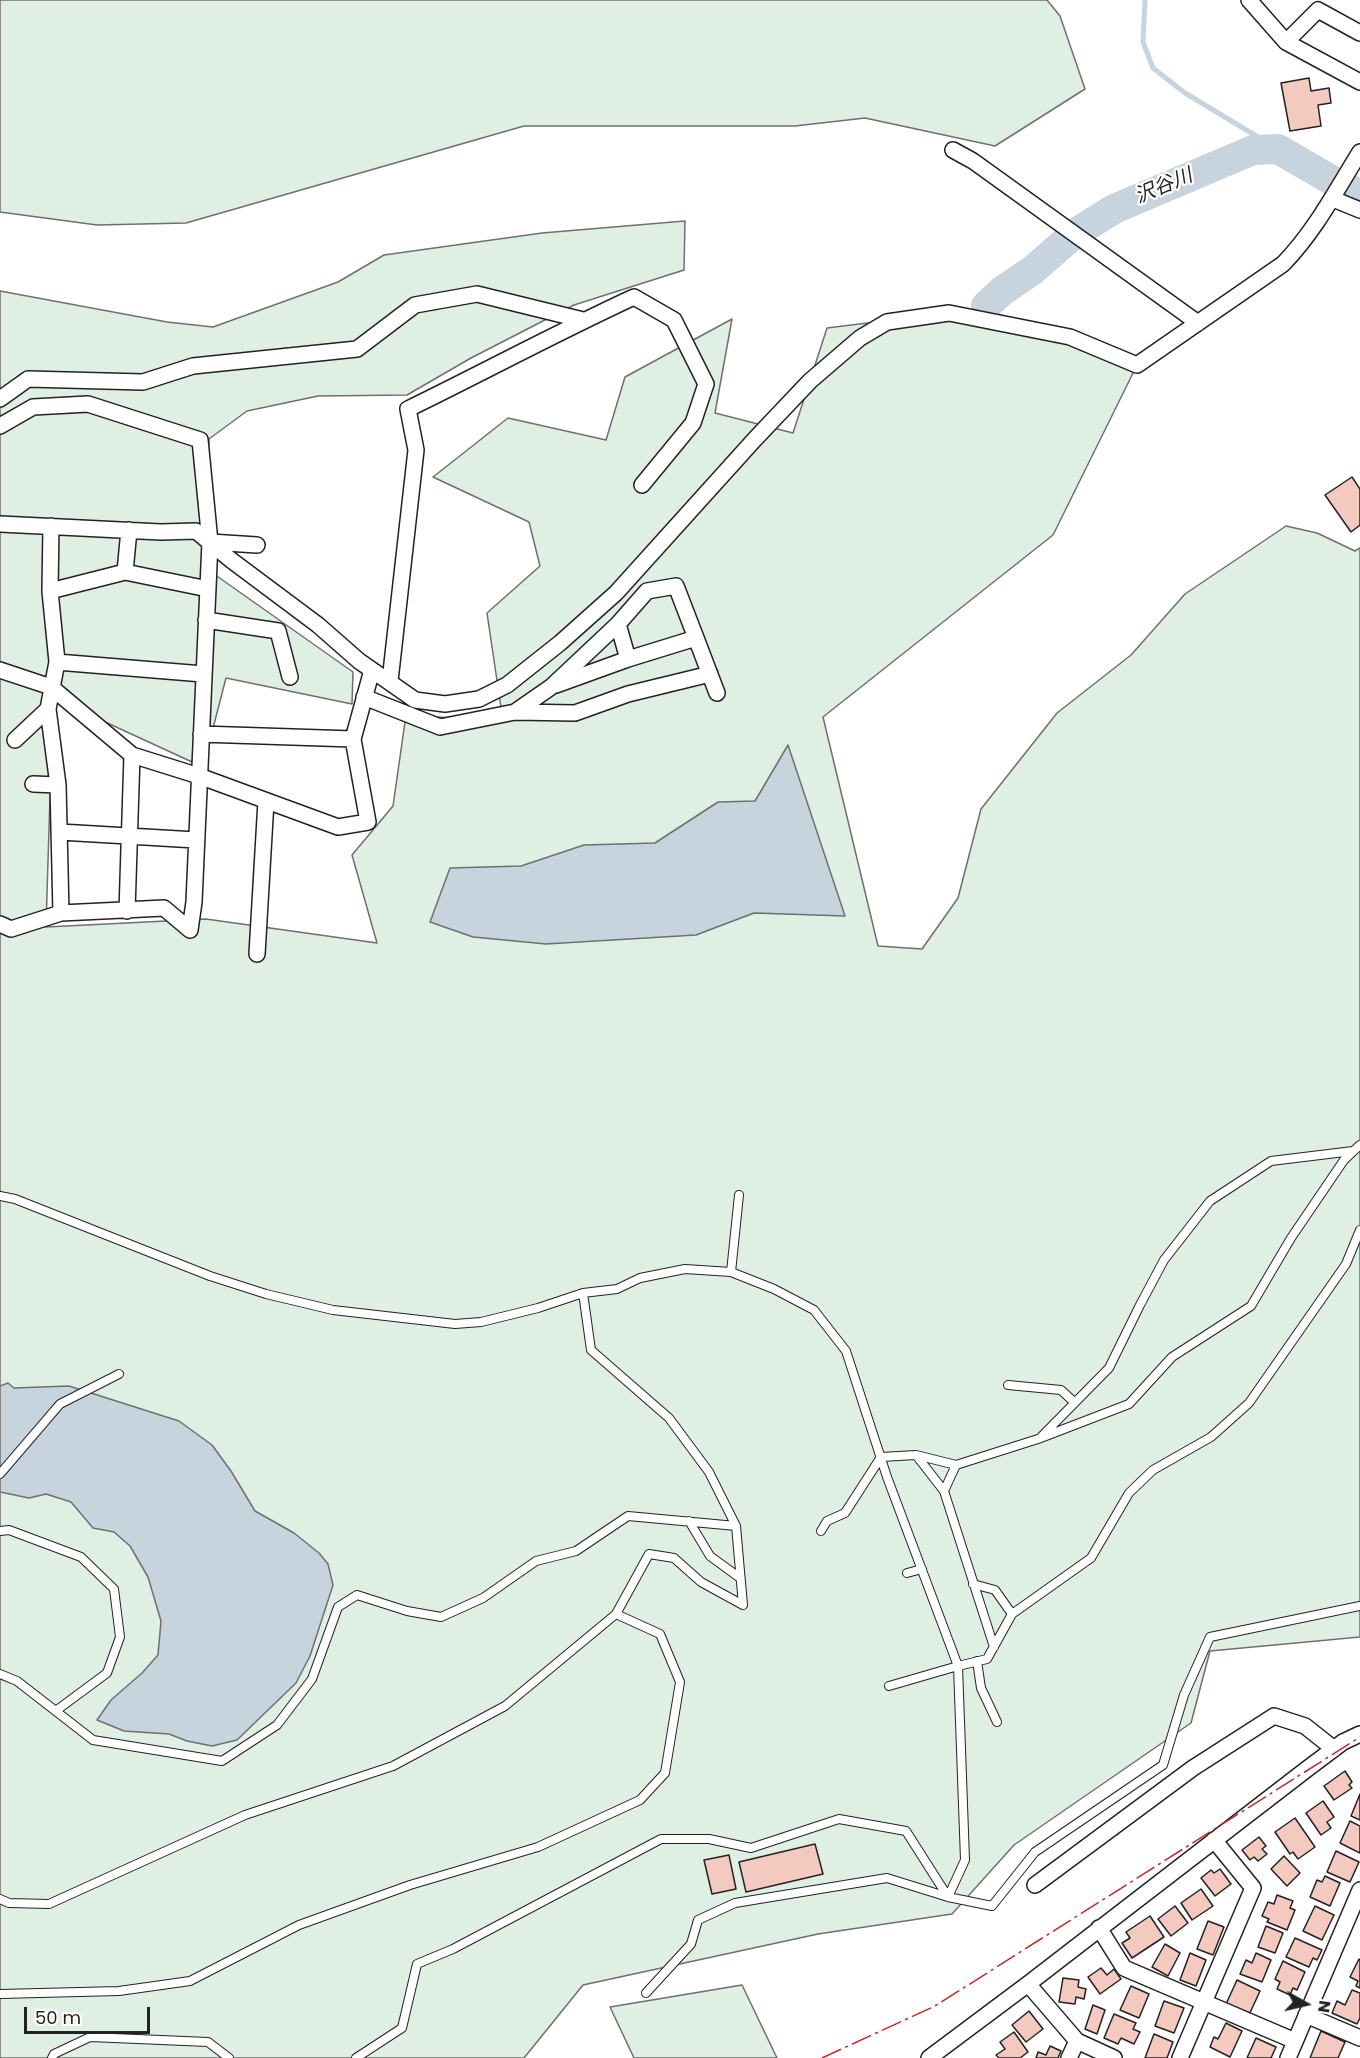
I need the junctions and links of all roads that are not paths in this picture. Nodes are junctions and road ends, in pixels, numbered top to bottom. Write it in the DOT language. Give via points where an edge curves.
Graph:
graph roads {
  1 [pos="1249,0"];
  2 [pos="1360,33"];
  3 [pos="1286,42"];
  4 [pos="1360,82"];
  5 [pos="953,150"];
  6 [pos="1360,152"];
  7 [pos="1333,199"];
  8 [pos="1360,210"];
  9 [pos="583,320"];
  10 [pos="1198,323"];
  11 [pos="0,399"];
  12 [pos="0,426"];
  13 [pos="642,485"];
  14 [pos="0,524"];
  15 [pos="51,526"];
  16 [pos="129,530"];
  17 [pos="210,542"];
  18 [pos="257,545"];
  19 [pos="125,572"];
  20 [pos="208,589"];
  21 [pos="50,591"];
  22 [pos="206,620"];
  23 [pos="618,624"];
  24 [pos="696,638"];
  25 [pos="628,659"];
  26 [pos="57,662"];
  27 [pos="0,670"];
  28 [pos="372,670"];
  29 [pos="204,674"];
  30 [pos="710,674"];
  31 [pos="291,677"];
  32 [pos="390,681"];
  33 [pos="51,687"];
  34 [pos="551,687"];
  35 [pos="717,693"];
  36 [pos="364,697"];
  37 [pos="48,709"];
  38 [pos="514,712"];
  39 [pos="201,734"];
  40 [pos="353,739"];
  41 [pos="15,740"];
  42 [pos="132,756"];
  43 [pos="199,776"];
  44 [pos="33,784"];
  45 [pos="58,785"];
  46 [pos="266,801"];
  47 [pos="60,832"];
  48 [pos="130,836"];
  49 [pos="196,840"];
  50 [pos="127,911"];
  51 [pos="61,913"];
  52 [pos="0,924"];
  53 [pos="256,954"];
  54 [pos="1357,1148"];
  55 [pos="739,1195"];
  56 [pos="0,1196"];
  57 [pos="1360,1230"];
  58 [pos="731,1272"];
  59 [pos="583,1293"];
  60 [pos="119,1374"];
  61 [pos="1008,1385"];
  62 [pos="1074,1402"];
  63 [pos="1038,1439"];
  64 [pos="916,1455"];
  65 [pos="881,1457"];
  66 [pos="956,1465"];
  67 [pos="0,1474"];
  68 [pos="944,1491"];
  69 [pos="689,1521"];
  70 [pos="736,1526"];
  71 [pos="0,1531"];
  72 [pos="821,1531"];
  73 [pos="922,1569"];
  74 [pos="908,1573"];
  75 [pos="740,1578"];
  76 [pos="973,1584"];
  77 [pos="1360,1606"];
  78 [pos="616,1614"];
  79 [pos="1012,1614"];
  80 [pos="994,1647"];
  81 [pos="977,1661"];
  82 [pos="958,1666"];
  83 [pos="0,1674"];
  84 [pos="889,1686"];
  85 [pos="57,1710"];
  86 [pos="997,1722"];
  87 [pos="1360,1734"];
  88 [pos="1334,1749"];
  89 [pos="1214,1840"];
  90 [pos="1035,1885"];
  91 [pos="1360,1890"];
  92 [pos="948,1897"];
  93 [pos="0,1899"];
  94 [pos="1099,1928"];
  95 [pos="1028,1984"];
  96 [pos="646,1993"];
  97 [pos="0,1994"];
  98 [pos="1204,2004"];
  99 [pos="1306,2015"];
  100 [pos="1360,2037"];
  101 [pos="1077,2041"];
  102 [pos="1295,2041"];
  103 [pos="52,2058"];
  104 [pos="229,2058"];
  105 [pos="356,2058"];
  106 [pos="929,2058"];
  107 [pos="1069,2058"];
  108 [pos="1114,2058"];
  109 [pos="1180,2058"];
  110 [pos="1288,2058"];
  1 -- 3 [label="street"];
  2 -- 3 [label="street" via="1318,10"];
  3 -- 4 [label="street"];
  5 -- 10 [label="street" via="974,161"];
  6 -- 7 [label="street"];
  7 -- 8 [label="street"];
  7 -- 10 [label="street" via="1283,264"];
  9 -- 11 [label="street" via="477,294 415,305 357,349 193,366 143,382 28,378"];
  9 -- 13 [label="street" via="634,297 674,320 706,384 693,423"];
  9 -- 32 [label="street" via="408,409 416,450"];
  10 -- 32 [label="street" via="1137,364 1070,337 949,313 887,322 860,338 810,381 616,593 507,686 479,699 445,704 415,700"];
  12 -- 17 [label="street" via="33,407 88,404 200,440"];
  14 -- 15 [label="street"];
  15 -- 16 [label="street"];
  15 -- 21 [label="street"];
  16 -- 17 [label="street" via="196,531"];
  16 -- 19 [label="street"];
  17 -- 18 [label="street"];
  17 -- 20 [label="street"];
  17 -- 28 [label="street"];
  19 -- 20 [label="street"];
  19 -- 21 [label="street"];
  20 -- 22 [label="street"];
  21 -- 26 [label="street"];
  22 -- 29 [label="street"];
  22 -- 31 [label="street" via="278,631"];
  23 -- 24 [label="street" via="647,591 676,586"];
  23 -- 25 [label="street"];
  23 -- 34 [label="street"];
  24 -- 25 [label="street"];
  24 -- 30 [label="street"];
  25 -- 34 [label="street"];
  26 -- 29 [label="street"];
  26 -- 33 [label="street"];
  27 -- 33 [label="street"];
  28 -- 32 [label="street"];
  28 -- 36 [label="street"];
  29 -- 39 [label="street"];
  30 -- 35 [label="street"];
  30 -- 38 [label="street" via="628,694 575,713"];
  33 -- 37 [label="street"];
  33 -- 42 [label="street"];
  34 -- 38 [label="street"];
  36 -- 38 [label="street" via="440,727"];
  36 -- 40 [label="street"];
  37 -- 41 [label="street"];
  37 -- 45 [label="street"];
  39 -- 40 [label="street"];
  39 -- 43 [label="street"];
  40 -- 46 [label="street" via="368,822 338,827"];
  42 -- 43 [label="street"];
  42 -- 48 [label="street"];
  43 -- 46 [label="street"];
  43 -- 49 [label="street"];
  44 -- 45 [label="street"];
  45 -- 47 [label="street"];
  46 -- 53 [label="street"];
  47 -- 48 [label="street"];
  47 -- 51 [label="street"];
  48 -- 49 [label="street"];
  48 -- 50 [label="street"];
  49 -- 50 [label="street" via="190,930 164,908"];
  50 -- 51 [label="street"];
  51 -- 52 [label="street" via="11,930"];
  54 -- 62 [label="lane" via="1271,1161 1210,1201 1164,1260 1109,1368"];
  54 -- 63 [label="lane" via="1344,1160 1291,1238 1251,1306 1172,1357 1129,1404"];
  55 -- 58 [label="lane"];
  56 -- 59 [label="lane" via="210,1276 333,1310 455,1324 481,1322"];
  57 -- 79 [label="lane" via="1346,1264 1249,1402 1211,1437 1153,1470 1128,1492 1091,1558"];
  58 -- 59 [label="lane" via="685,1269 640,1278 617,1289"];
  58 -- 65 [label="lane" via="814,1310 846,1350"];
  59 -- 70 [label="lane" via="591,1350 669,1418 709,1472"];
  60 -- 67 [label="lane" via="60,1404"];
  61 -- 62 [label="lane" via="1061,1390"];
  62 -- 63 [label="lane"];
  63 -- 66 [label="lane"];
  64 -- 65 [label="lane"];
  64 -- 66 [label="lane"];
  64 -- 68 [label="lane"];
  65 -- 72 [label="lane" via="845,1513 827,1521"];
  65 -- 73 [label="lane"];
  66 -- 68 [label="lane"];
  68 -- 76 [label="lane"];
  69 -- 70 [label="lane"];
  69 -- 75 [label="lane" via="710,1556"];
  69 -- 85 [label="lane" via="628,1516 576,1551 536,1561 483,1598 441,1617 357,1595 338,1607 312,1679 277,1725 222,1761 93,1740"];
  70 -- 75 [label="lane"];
  71 -- 85 [label="lane" via="9,1530 81,1557 114,1589 120,1637 107,1673"];
  73 -- 74 [label="lane"];
  73 -- 82 [label="lane"];
  75 -- 78 [label="lane" via="743,1605 701,1582 674,1558 649,1554"];
  76 -- 79 [label="lane" via="995,1590"];
  76 -- 80 [label="lane"];
  77 -- 92 [label="lane" via="1210,1637 1184,1695 1163,1765 1035,1852 992,1906"];
  78 -- 93 [label="lane" via="505,1706 393,1766 245,1815 49,1904 9,1903"];
  78 -- 97 [label="lane" via="660,1634 680,1682 666,1773 640,1800 538,1847 410,1885 298,1925 190,1981 119,1991"];
  79 -- 80 [label="lane"];
  80 -- 81 [label="lane" via="987,1659"];
  81 -- 82 [label="lane"];
  81 -- 86 [label="lane" via="981,1688"];
  82 -- 84 [label="lane"];
  82 -- 92 [label="lane" via="965,1860"];
  83 -- 85 [label="lane" via="17,1681"];
  87 -- 88 [label="street"];
  88 -- 89 [label="street"];
  88 -- 90 [label="street" via="1305,1726 1274,1716 1193,1768"];
  89 -- 94 [label="street"];
  89 -- 98 [label="street" via="1253,1888"];
  91 -- 99 [label="street"];
  92 -- 96 [label="lane" via="887,1878 735,1903 698,1920 691,1944"];
  92 -- 105 [label="lane" via="906,1831 839,1819 751,1848 709,1839 661,1839 453,1949 417,1964 402,2028"];
  94 -- 95 [label="street"];
  94 -- 98 [label="street" via="1124,1968"];
  95 -- 101 [label="street"];
  95 -- 106 [label="street"];
  98 -- 102 [label="street"];
  98 -- 109 [label="street"];
  99 -- 100 [label="street"];
  99 -- 102 [label="street"];
  101 -- 107 [label="street"];
  101 -- 108 [label="street"];
  102 -- 110 [label="street"];
  103 -- 104 [label="lane" via="90,2037 208,2042"];
}
